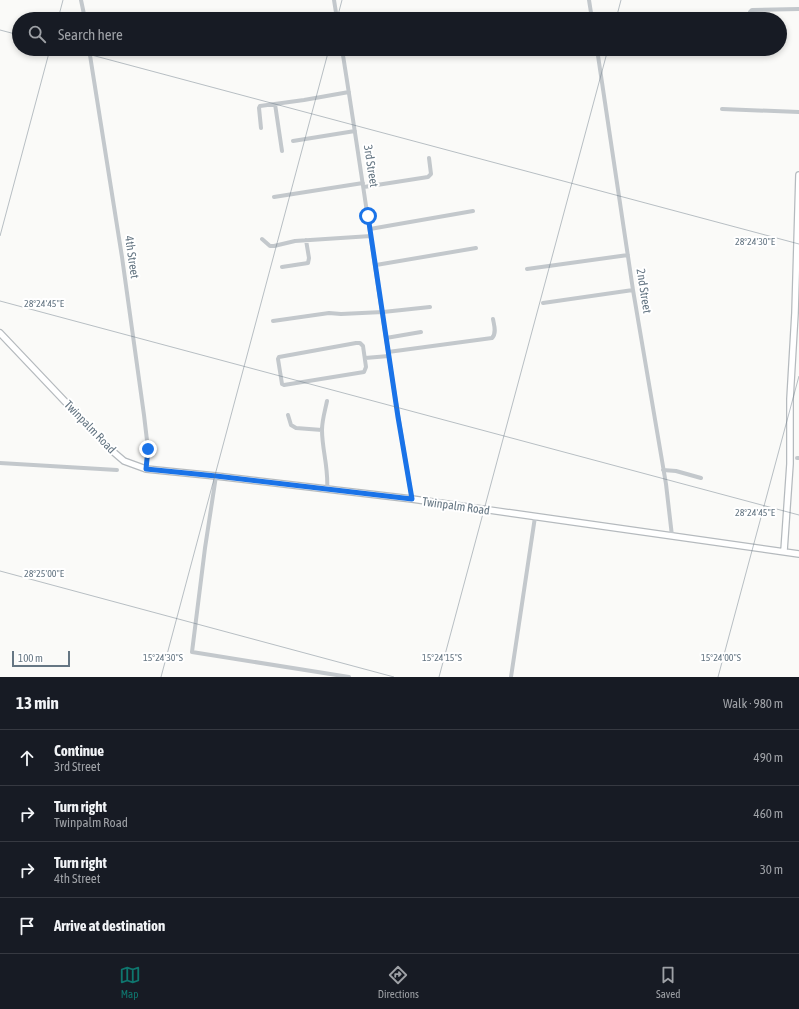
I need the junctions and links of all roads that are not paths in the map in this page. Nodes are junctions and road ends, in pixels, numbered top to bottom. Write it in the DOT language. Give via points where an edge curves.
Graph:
graph roads {
  1 [pos="81,0"];
  2 [pos="334,0"];
  3 [pos="589,0"];
  4 [pos="799,9"];
  5 [pos="83,12"];
  6 [pos="336,12"];
  7 [pos="591,12"];
  8 [pos="750,12"];
  9 [pos="90,56"];
  10 [pos="343,56"];
  11 [pos="598,56"];
  12 [pos="349,92"];
  13 [pos="275,104"];
  14 [pos="722,109"];
  15 [pos="799,112"];
  16 [pos="261,128"];
  17 [pos="355,131"];
  18 [pos="293,142"];
  19 [pos="282,151"];
  20 [pos="429,158"];
  21 [pos="799,175"];
  22 [pos="364,185"];
  23 [pos="274,196"];
  24 [pos="798,200"];
  25 [pos="473,211"];
  26 [pos="798,226"];
  27 [pos="370,229"];
  28 [pos="371,236"];
  29 [pos="262,239"];
  30 [pos="306,240"];
  31 [pos="476,248"];
  32 [pos="628,255"];
  33 [pos="376,265"];
  34 [pos="282,267"];
  35 [pos="528,269"];
  36 [pos="634,290"];
  37 [pos="543,303"];
  38 [pos="430,307"];
  39 [pos="383,312"];
  40 [pos="797,313"];
  41 [pos="493,319"];
  42 [pos="273,321"];
  43 [pos="421,332"];
  44 [pos="0,333"];
  45 [pos="386,338"];
  46 [pos="388,354"];
  47 [pos="365,358"];
  48 [pos="328,402"];
  49 [pos="288,415"];
  50 [pos="322,430"];
  51 [pos="0,464"];
  52 [pos="146,469"];
  53 [pos="117,470"];
  54 [pos="663,470"];
  55 [pos="216,476"];
  56 [pos="702,478"];
  57 [pos="327,490"];
  58 [pos="412,499"];
  59 [pos="535,517"];
  60 [pos="672,536"];
  61 [pos="784,552"];
  62 [pos="799,554"];
  63 [pos="350,677"];
  64 [pos="511,677"];
  1 -- 5 [label="street"];
  2 -- 6 [label="street"];
  3 -- 7 [label="street"];
  4 -- 8 [label="street"];
  9 -- 52 [label="street, 4th Street" via="144,415 148,449"];
  10 -- 12 [label="street, 3rd Street"];
  11 -- 32 [label="street, 2nd Street"];
  12 -- 13 [label="street"];
  12 -- 17 [label="street, 3rd Street"];
  13 -- 16 [label="street" via="259,106"];
  13 -- 19 [label="street"];
  14 -- 15 [label="street"];
  17 -- 18 [label="street"];
  17 -- 22 [label="street, 3rd Street"];
  20 -- 22 [label="street" via="431,174 428,177"];
  21 -- 24 [label="main road"];
  22 -- 23 [label="street"];
  22 -- 27 [label="street, 3rd Street"];
  24 -- 26 [label="main road"];
  25 -- 27 [label="street"];
  26 -- 40 [label="main road"];
  27 -- 28 [label="street, 3rd Street"];
  28 -- 30 [label="street"];
  28 -- 33 [label="street, 3rd Street"];
  29 -- 30 [label="street" via="270,246"];
  30 -- 34 [label="street" via="308,263"];
  31 -- 33 [label="street"];
  32 -- 35 [label="street"];
  32 -- 36 [label="street, 2nd Street"];
  33 -- 39 [label="street, 3rd Street"];
  36 -- 37 [label="street"];
  36 -- 54 [label="street, 2nd Street"];
  38 -- 39 [label="street"];
  39 -- 42 [label="street" via="329,312"];
  39 -- 45 [label="street, 3rd Street"];
  40 -- 61 [label="main road" via="790,400 790,464"];
  41 -- 46 [label="street" via="495,332 492,338"];
  43 -- 45 [label="street"];
  44 -- 52 [label="main road, Twinpalm Road" via="110,449 124,461"];
  45 -- 46 [label="street, 3rd Street"];
  46 -- 47 [label="street"];
  46 -- 58 [label="street, 3rd Street"];
  47 -- 47 [label="street" via="363,346 356,343 281,356 278,359 281,382 284,385 364,372"];
  48 -- 50 [label="street" via="322,420"];
  49 -- 50 [label="street" via="291,425 296,428"];
  50 -- 57 [label="street"];
  51 -- 53 [label="street"];
  52 -- 55 [label="main road, Twinpalm Road"];
  54 -- 56 [label="street"];
  54 -- 60 [label="street, 2nd Street"];
  55 -- 57 [label="main road, Twinpalm Road"];
  55 -- 63 [label="street" via="192,652"];
  57 -- 58 [label="main road, Twinpalm Road"];
  58 -- 59 [label="main road, Twinpalm Road"];
  59 -- 60 [label="main road, Twinpalm Road"];
  59 -- 64 [label="street"];
  60 -- 61 [label="main road, Twinpalm Road"];
  61 -- 62 [label="main road, Twinpalm Road"];
}
